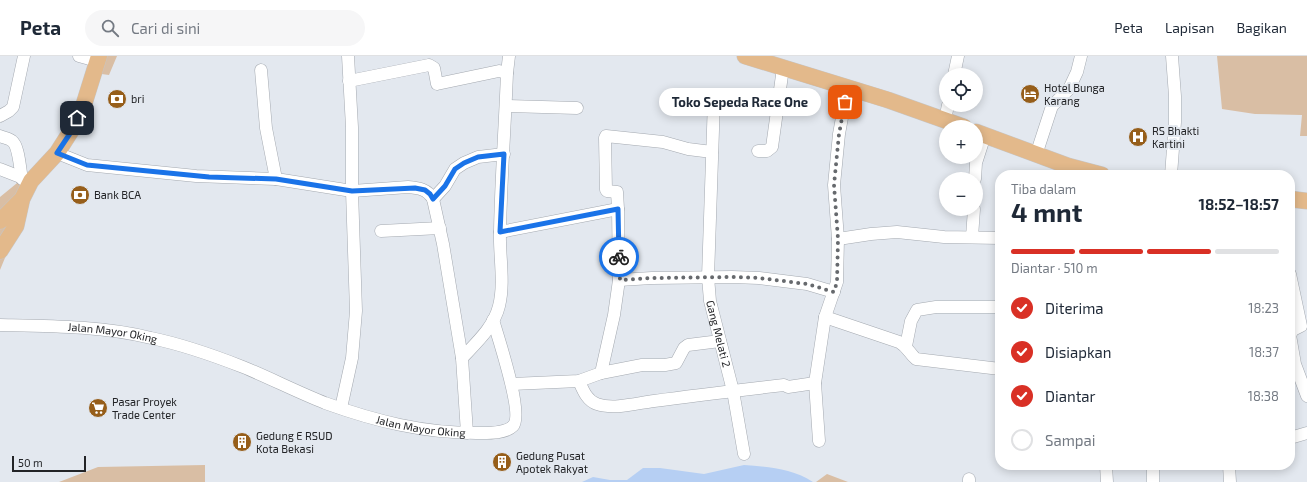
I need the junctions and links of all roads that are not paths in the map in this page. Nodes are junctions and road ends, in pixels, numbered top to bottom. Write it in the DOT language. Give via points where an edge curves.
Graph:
graph roads {
  1 [pos="24,56"];
  2 [pos="80,56"];
  3 [pos="348,56"];
  4 [pos="509,56"];
  5 [pos="745,56"];
  6 [pos="958,56"];
  7 [pos="1081,56"];
  8 [pos="1172,56"];
  9 [pos="98,59"];
  10 [pos="783,68"];
  11 [pos="955,68"];
  12 [pos="261,70"];
  13 [pos="507,73"];
  14 [pos="350,81"];
  15 [pos="848,91"];
  16 [pos="714,100"];
  17 [pos="506,106"];
  18 [pos="577,108"];
  19 [pos="939,110"];
  20 [pos="947,112"];
  21 [pos="0,116"];
  22 [pos="956,120"];
  23 [pos="983,134"];
  24 [pos="0,136"];
  25 [pos="758,151"];
  26 [pos="712,152"];
  27 [pos="57,153"];
  28 [pos="504,154"];
  29 [pos="1036,155"];
  30 [pos="0,169"];
  31 [pos="1066,170"];
  32 [pos="1171,170"];
  33 [pos="276,179"];
  34 [pos="26,180"];
  35 [pos="352,191"];
  36 [pos="22,199"];
  37 [pos="433,199"];
  38 [pos="1295,200"];
  39 [pos="1307,201"];
  40 [pos="618,209"];
  41 [pos="974,216"];
  42 [pos="0,220"];
  43 [pos="440,228"];
  44 [pos="381,231"];
  45 [pos="500,232"];
  46 [pos="972,237"];
  47 [pos="995,238"];
  48 [pos="838,239"];
  49 [pos="0,251"];
  50 [pos="708,277"];
  51 [pos="620,280"];
  52 [pos="834,292"];
  53 [pos="1295,293"];
  54 [pos="995,307"];
  55 [pos="825,317"];
  56 [pos="493,320"];
  57 [pos="0,325"];
  58 [pos="1304,326"];
  59 [pos="720,341"];
  60 [pos="906,346"];
  61 [pos="462,358"];
  62 [pos="995,368"];
  63 [pos="1295,370"];
  64 [pos="601,373"];
  65 [pos="579,381"];
  66 [pos="816,383"];
  67 [pos="512,384"];
  68 [pos="733,391"];
  69 [pos="1307,396"];
  70 [pos="341,408"];
  71 [pos="466,433"];
  72 [pos="1307,433"];
  73 [pos="1295,437"];
  74 [pos="819,441"];
  75 [pos="744,454"];
  76 [pos="1106,470"];
  77 [pos="1153,470"];
  78 [pos="1229,470"];
  79 [pos="1107,482"];
  80 [pos="1153,482"];
  81 [pos="1230,482"];
  1 -- 21 [label="street" via="13,107"];
  2 -- 9 [label="street"];
  3 -- 14 [label="street"];
  4 -- 13 [label="street"];
  5 -- 10 [label="main road"];
  6 -- 11 [label="street"];
  7 -- 29 [label="street" via="1069,88 1052,106"];
  8 -- 32 [label="street" via="1175,103"];
  9 -- 27 [label="main road" via="84,104 71,132"];
  10 -- 15 [label="main road"];
  10 -- 25 [label="street" via="772,147 767,151"];
  12 -- 33 [label="street" via="266,128"];
  13 -- 14 [label="street" via="499,71 437,84 434,68 429,65"];
  13 -- 17 [label="street"];
  14 -- 35 [label="street"];
  15 -- 19 [label="main road"];
  15 -- 48 [label="street" via="839,134 834,185"];
  16 -- 26 [label="street, Gang Melati 2"];
  17 -- 18 [label="street"];
  17 -- 28 [label="street"];
  20 -- 22 [label="main road"];
  23 -- 29 [label="main road"];
  24 -- 34 [label="street" via="15,144"];
  26 -- 40 [label="street" via="663,142 606,136 606,190 617,192"];
  26 -- 50 [label="street, Gang Melati 2"];
  27 -- 33 [label="street" via="87,165 209,177"];
  27 -- 34 [label="main road"];
  28 -- 37 [label="street" via="478,157 464,163 455,169"];
  28 -- 45 [label="street"];
  29 -- 31 [label="main road"];
  30 -- 34 [label="street"];
  33 -- 35 [label="street"];
  34 -- 36 [label="main road"];
  35 -- 37 [label="street" via="415,188 425,190"];
  35 -- 70 [label="street" via="356,312 352,358"];
  36 -- 42 [label="main road"];
  36 -- 49 [label="main road" via="16,226"];
  37 -- 43 [label="street, Jalan Mayor Oking"];
  38 -- 39 [label="main road"];
  40 -- 45 [label="street"];
  40 -- 51 [label="street"];
  41 -- 46 [label="street"];
  43 -- 44 [label="street"];
  43 -- 61 [label="street, Jalan Mayor Oking"];
  45 -- 56 [label="street" via="502,272 499,306"];
  46 -- 47 [label="street"];
  46 -- 48 [label="street" via="897,232"];
  48 -- 52 [label="street" via="837,282"];
  50 -- 51 [label="street"];
  50 -- 52 [label="street" via="792,281"];
  50 -- 59 [label="street, Gang Melati 2" via="710,301"];
  51 -- 64 [label="street"];
  52 -- 55 [label="street"];
  53 -- 58 [label="street"];
  54 -- 60 [label="street" via="917,310 911,321"];
  55 -- 60 [label="street"];
  55 -- 66 [label="street"];
  56 -- 61 [label="street"];
  56 -- 67 [label="street"];
  57 -- 70 [label="street, Jalan Mayor Oking" via="65,327 150,337 242,367"];
  59 -- 64 [label="street" via="688,345 676,363 642,365"];
  59 -- 68 [label="street, Gang Melati 2"];
  60 -- 62 [label="street" via="916,359"];
  61 -- 71 [label="street, Jalan Mayor Oking"];
  63 -- 69 [label="street"];
  64 -- 65 [label="street"];
  65 -- 67 [label="street"];
  65 -- 68 [label="street" via="591,401 602,406"];
  66 -- 68 [label="street"];
  66 -- 74 [label="street"];
  67 -- 71 [label="street" via="516,418 514,425 502,432"];
  68 -- 75 [label="street, Gang Melati 2"];
  70 -- 71 [label="street, Jalan Mayor Oking" via="399,425 436,432"];
  72 -- 73 [label="street"];
  76 -- 79 [label="street"];
  77 -- 80 [label="street"];
  78 -- 81 [label="street"];
}
